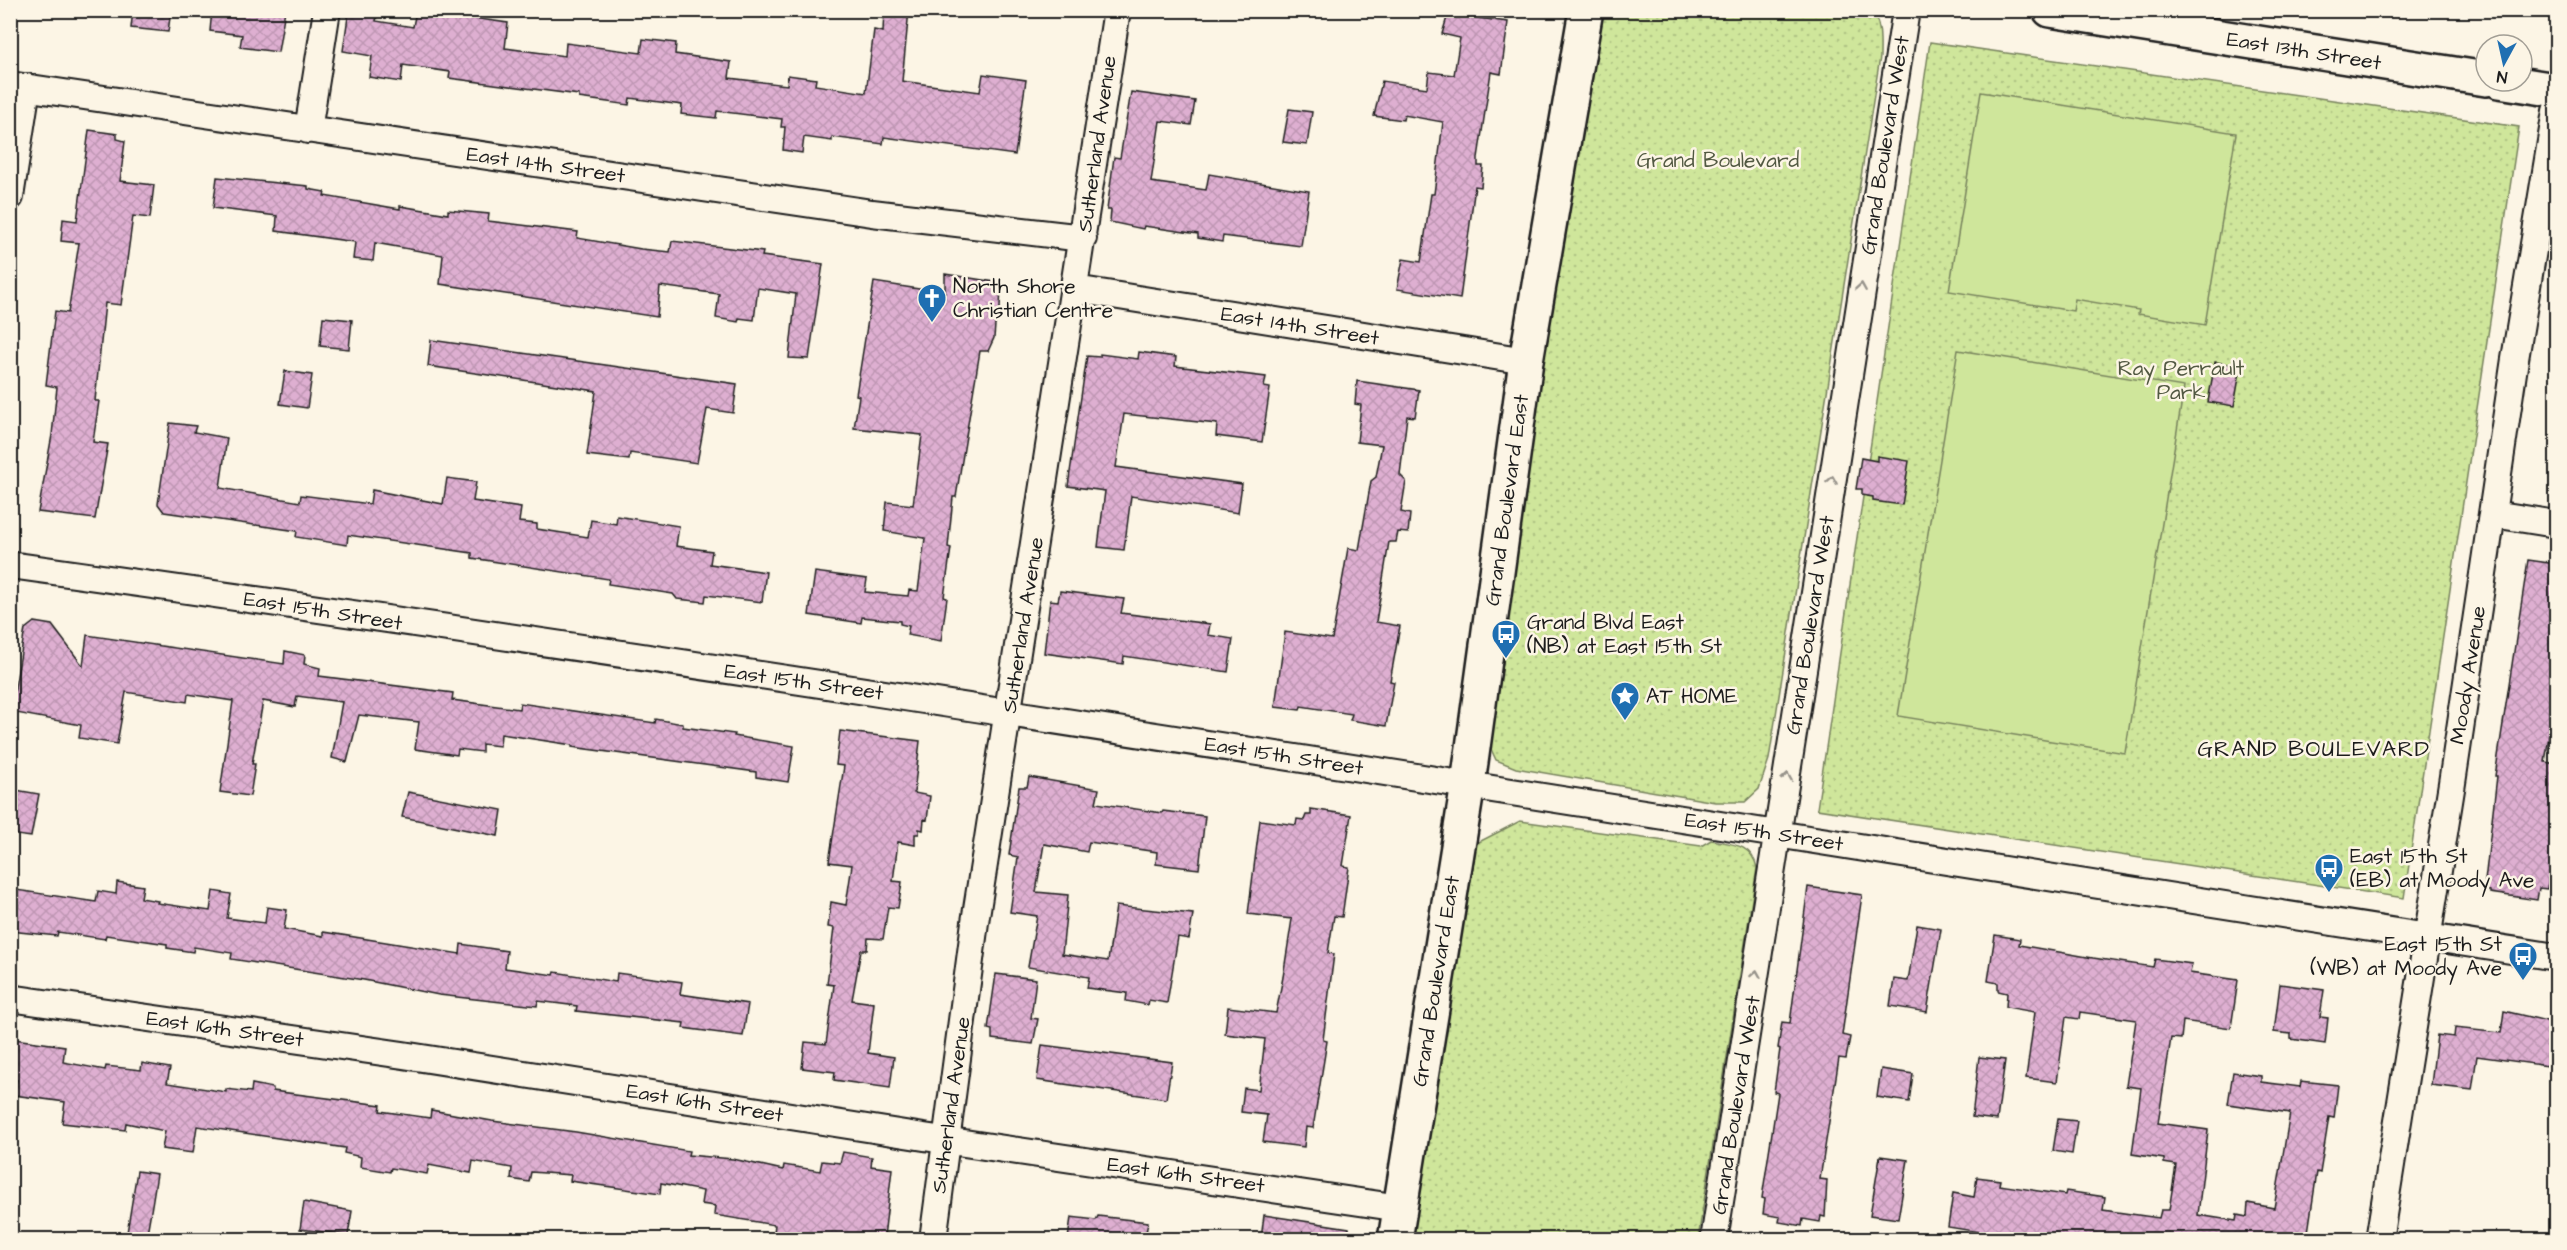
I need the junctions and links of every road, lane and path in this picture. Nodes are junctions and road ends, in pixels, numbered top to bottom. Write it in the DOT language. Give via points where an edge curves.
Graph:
graph roads {
  1 [pos="327,10"];
  2 [pos="1117,10"];
  3 [pos="1586,10"];
  4 [pos="1906,10"];
  5 [pos="2050,10"];
  6 [pos="2474,77"];
  7 [pos="19,86"];
  8 [pos="2534,87"];
  9 [pos="2556,90"];
  10 [pos="2556,111"];
  11 [pos="309,130"];
  12 [pos="10,197"];
  13 [pos="1083,238"];
  14 [pos="1075,289"];
  15 [pos="1526,362"];
  16 [pos="2493,514"];
  17 [pos="2556,524"];
  18 [pos="10,565"];
  19 [pos="1009,711"];
  20 [pos="1468,784"];
  21 [pos="1778,835"];
  22 [pos="2427,937"];
  23 [pos="2556,957"];
  24 [pos="10,998"];
  25 [pos="948,1141"];
  26 [pos="1400,1208"];
  27 [pos="933,1239"];
  28 [pos="1395,1239"];
  29 [pos="1714,1239"];
  30 [pos="2379,1239"];
  1 -- 11 [label="street"];
  2 -- 13 [label="street, Sutherland Avenue"];
  3 -- 15 [label="main road, Grand Boulevard East"];
  21 -- 4 [label="street, Grand Boulevard West, one-way"];
  5 -- 6 [label="main road, East 13th Street"];
  7 -- 11 [label="street, East 14th Street"];
  7 -- 12 [label="street"];
  8 -- 9 [label="main road"];
  10 -- 16 [label="street, Moody Avenue"];
  11 -- 13 [label="street, East 14th Street" via="872,213"];
  13 -- 14 [label="street, Sutherland Avenue"];
  14 -- 15 [label="street, East 14th Street"];
  14 -- 19 [label="street, Sutherland Avenue"];
  15 -- 20 [label="main road, Grand Boulevard East"];
  16 -- 17 [label="street"];
  16 -- 22 [label="street, Moody Avenue"];
  18 -- 19 [label="street, East 15th Street"];
  19 -- 20 [label="street, East 15th Street"];
  19 -- 25 [label="street, Sutherland Avenue" via="975,922"];
  20 -- 21 [label="street, East 15th Street"];
  20 -- 26 [label="main road, Grand Boulevard East"];
  21 -- 22 [label="street, East 15th Street"];
  29 -- 21 [label="street, Grand Boulevard West, one-way"];
  22 -- 23 [label="street, East 15th Street"];
  22 -- 30 [label="street, Moody Avenue"];
  24 -- 25 [label="street, East 16th Street"];
  25 -- 26 [label="street, East 16th Street"];
  25 -- 27 [label="street, Sutherland Avenue"];
  26 -- 28 [label="main road, Grand Boulevard East"];
}
